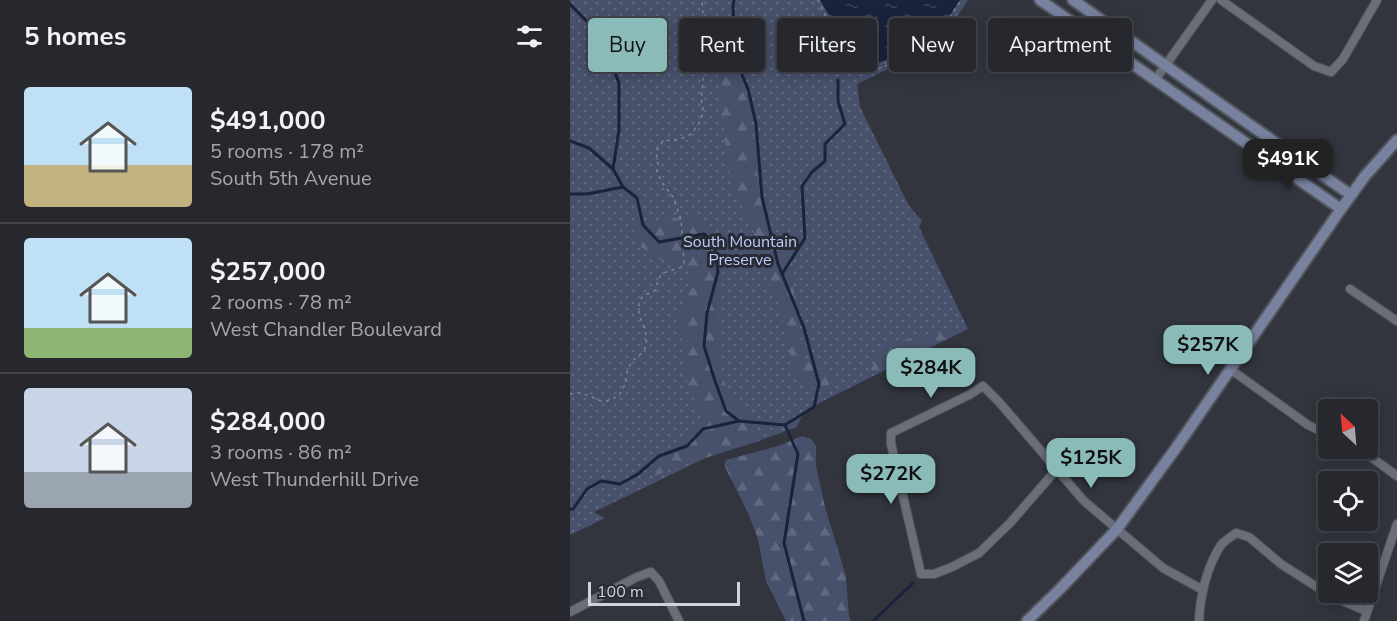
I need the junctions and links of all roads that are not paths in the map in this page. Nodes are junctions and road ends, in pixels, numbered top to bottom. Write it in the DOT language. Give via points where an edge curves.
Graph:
graph roads {
  1 [pos="1040,0"];
  2 [pos="1072,0"];
  3 [pos="1212,0"];
  4 [pos="1221,0"];
  5 [pos="1377,0"];
  6 [pos="1166,65"];
  7 [pos="1155,81"];
  8 [pos="1397,140"];
  9 [pos="1351,195"];
  10 [pos="1341,209"];
  11 [pos="1350,289"];
  12 [pos="1397,321"];
  13 [pos="1230,369"];
  14 [pos="1318,430"];
  15 [pos="1374,459"];
  16 [pos="1057,469"];
  17 [pos="1397,476"];
  18 [pos="1397,524"];
  19 [pos="1117,529"];
  20 [pos="1203,590"];
  21 [pos="570,612"];
  22 [pos="1366,612"];
  23 [pos="679,621"];
  24 [pos="1027,621"];
  25 [pos="1199,621"];
  26 [pos="1364,621"];
  1 -- 7 [label="street"];
  2 -- 6 [label="street"];
  3 -- 6 [label="street"];
  4 -- 5 [label="street" via="1314,66 1330,72 1343,60"];
  6 -- 7 [label="street"];
  6 -- 9 [label="street"];
  7 -- 10 [label="street"];
  8 -- 9 [label="street"];
  9 -- 10 [label="street"];
  10 -- 13 [label="street"];
  11 -- 12 [label="street"];
  13 -- 14 [label="street"];
  13 -- 19 [label="street"];
  15 -- 17 [label="street"];
  16 -- 16 [label="street" via="983,386 891,433 921,574 934,574 979,553"];
  16 -- 19 [label="street" via="1084,501"];
  18 -- 22 [label="street"];
  19 -- 20 [label="street" via="1163,568"];
  19 -- 24 [label="street"];
  20 -- 22 [label="street" via="1222,543 1236,533 1249,537 1281,564 1331,596"];
  20 -- 25 [label="street"];
  21 -- 23 [label="street" via="651,572"];
  22 -- 26 [label="street"];
}
